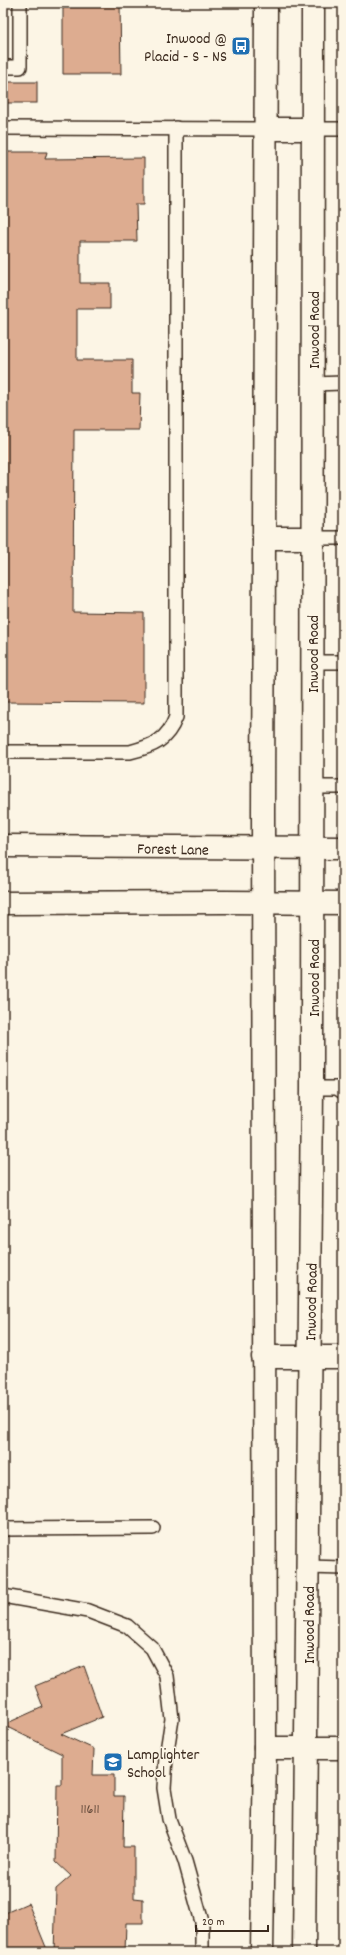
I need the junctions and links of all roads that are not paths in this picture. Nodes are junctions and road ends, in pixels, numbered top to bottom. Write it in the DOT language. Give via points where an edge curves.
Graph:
graph roads {
  1 [pos="20,3"];
  2 [pos="266,3"];
  3 [pos="313,3"];
  4 [pos="3,67"];
  5 [pos="3,128"];
  6 [pos="176,128"];
  7 [pos="266,129"];
  8 [pos="313,129"];
  9 [pos="343,129"];
  10 [pos="343,383"];
  11 [pos="313,384"];
  12 [pos="264,538"];
  13 [pos="312,538"];
  14 [pos="343,538"];
  15 [pos="312,662"];
  16 [pos="343,662"];
  17 [pos="3,752"];
  18 [pos="312,787"];
  19 [pos="343,787"];
  20 [pos="3,846"];
  21 [pos="263,848"];
  22 [pos="312,848"];
  23 [pos="343,848"];
  24 [pos="264,902"];
  25 [pos="313,902"];
  26 [pos="3,903"];
  27 [pos="343,903"];
  28 [pos="312,1088"];
  29 [pos="343,1092"];
  30 [pos="264,1357"];
  31 [pos="310,1357"];
  32 [pos="343,1357"];
  33 [pos="153,1528"];
  34 [pos="3,1529"];
  35 [pos="308,1567"];
  36 [pos="343,1568"];
  37 [pos="3,1596"];
  38 [pos="307,1747"];
  39 [pos="264,1748"];
  40 [pos="343,1748"];
  41 [pos="202,1952"];
  42 [pos="262,1952"];
  43 [pos="304,1952"];
  1 -- 4 [label="lane" via="20,67"];
  2 -- 7 [label="main road"];
  3 -- 8 [label="main road, Inwood Road"];
  5 -- 6 [label="lane"];
  6 -- 7 [label="lane"];
  6 -- 17 [label="lane" via="176,717 170,731 161,740 146,748 130,752"];
  7 -- 8 [label="main road"];
  7 -- 12 [label="main road"];
  8 -- 9 [label="lane"];
  8 -- 11 [label="main road, Inwood Road"];
  10 -- 11 [label="lane"];
  11 -- 13 [label="main road, Inwood Road"];
  12 -- 13 [label="main road"];
  12 -- 21 [label="main road"];
  13 -- 14 [label="lane"];
  13 -- 15 [label="main road, Inwood Road"];
  15 -- 16 [label="lane"];
  15 -- 18 [label="main road, Inwood Road"];
  18 -- 19 [label="lane"];
  18 -- 22 [label="main road, Inwood Road"];
  20 -- 21 [label="main road, Forest Lane"];
  21 -- 22 [label="main road, Forest Lane"];
  21 -- 24 [label="main road"];
  22 -- 23 [label="main road, Forest Lane"];
  22 -- 25 [label="main road, Inwood Road"];
  24 -- 25 [label="main road"];
  24 -- 26 [label="main road"];
  24 -- 30 [label="main road"];
  25 -- 27 [label="main road"];
  25 -- 28 [label="main road, Inwood Road"];
  28 -- 29 [label="lane" via="337,1088"];
  28 -- 31 [label="main road, Inwood Road"];
  30 -- 31 [label="main road"];
  30 -- 39 [label="main road"];
  31 -- 32 [label="main road"];
  31 -- 35 [label="main road, Inwood Road"];
  33 -- 34 [label="lane"];
  35 -- 36 [label="lane"];
  35 -- 38 [label="main road, Inwood Road"];
  37 -- 41 [label="lane" via="88,1611 127,1626 152,1648 167,1676 172,1719 164,1788 169,1819 185,1861 202,1922"];
  38 -- 39 [label="main road"];
  38 -- 40 [label="main road"];
  38 -- 43 [label="main road, Inwood Road"];
  39 -- 42 [label="main road"];
}
